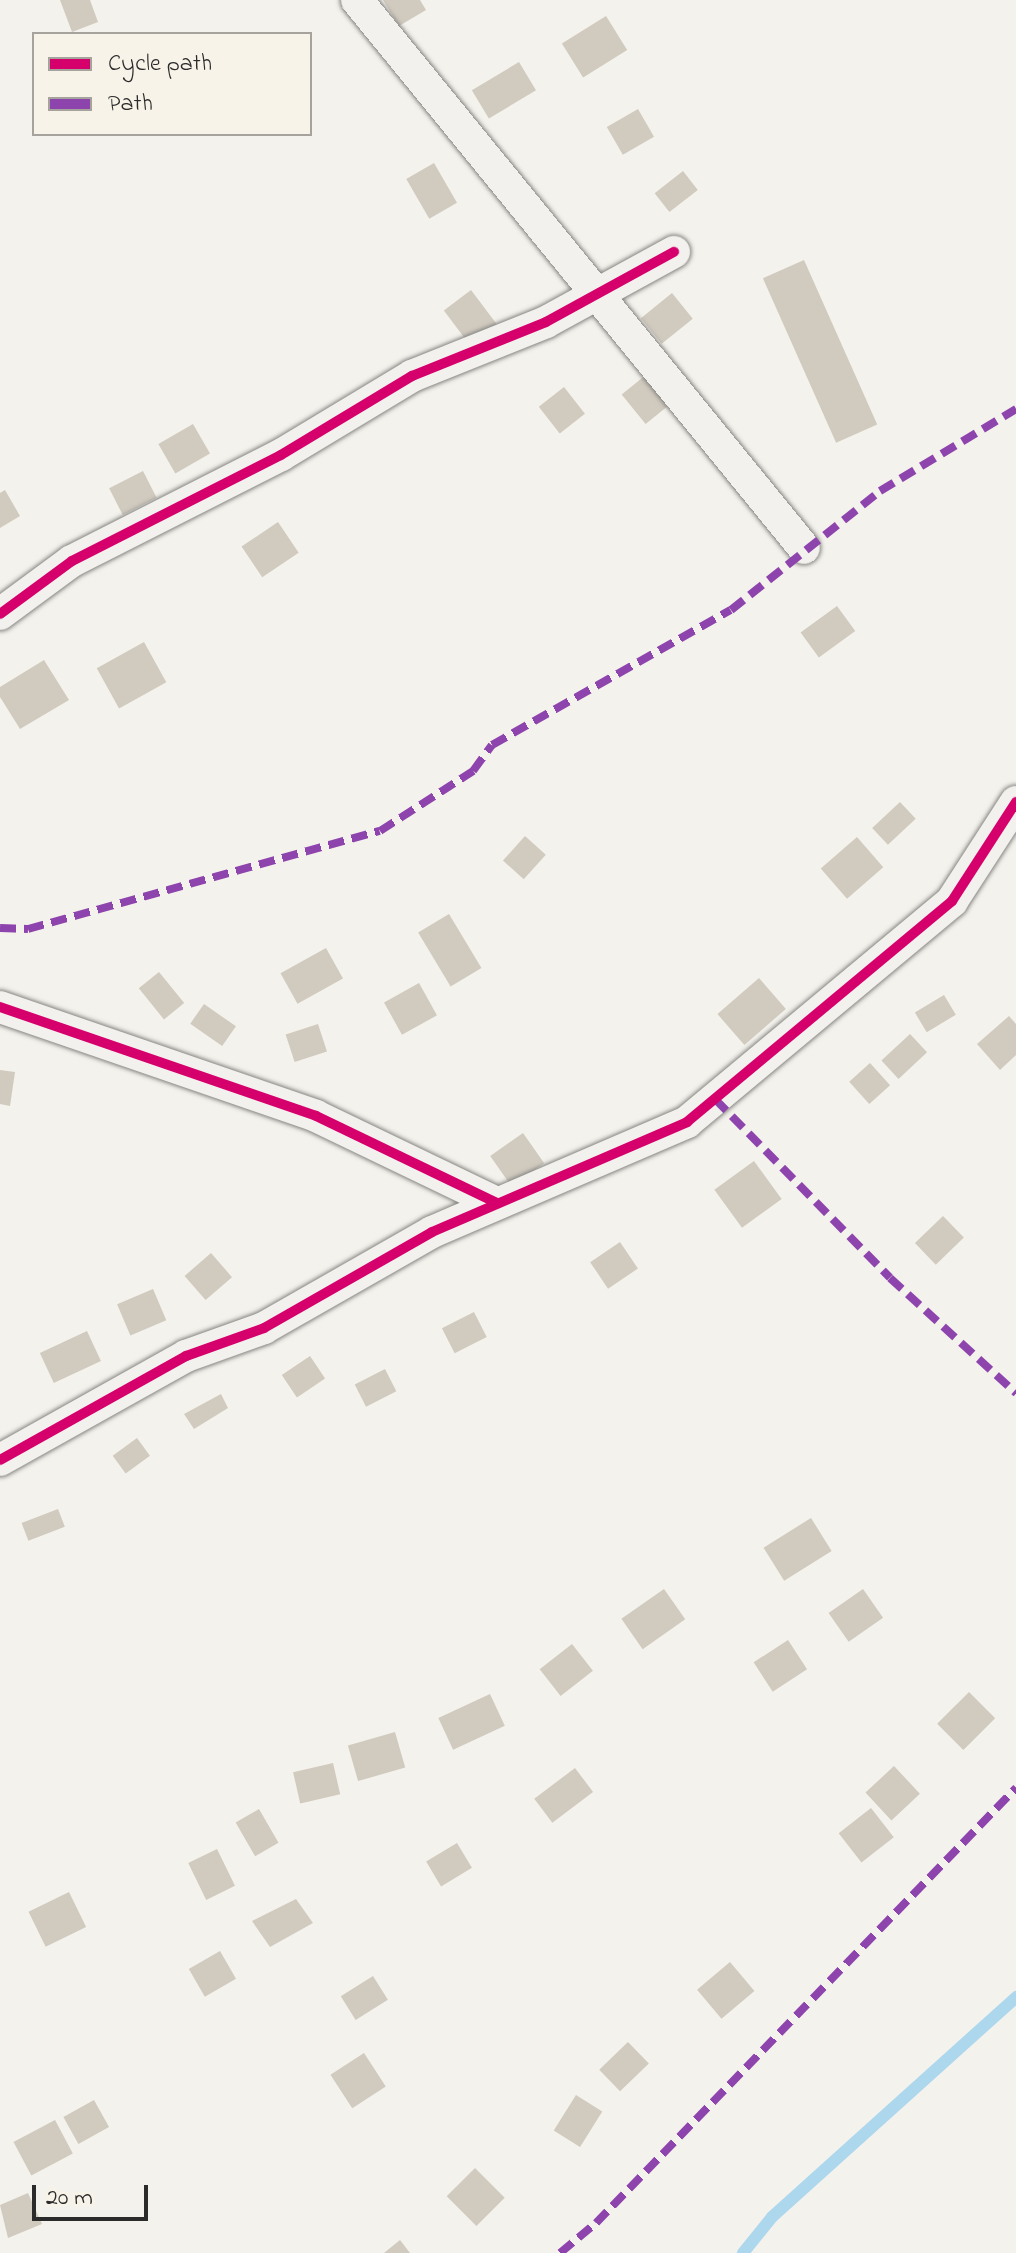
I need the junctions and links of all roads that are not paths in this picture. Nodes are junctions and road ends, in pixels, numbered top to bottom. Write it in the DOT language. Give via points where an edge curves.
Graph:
graph roads {
  1 [pos="357,0"];
  2 [pos="674,252"];
  3 [pos="598,292"];
  4 [pos="804,548"];
  5 [pos="0,614"];
  6 [pos="1016,802"];
  7 [pos="0,1007"];
  8 [pos="497,1203"];
  9 [pos="0,1460"];
  1 -- 3 [label="street"];
  2 -- 3 [label="street"];
  3 -- 4 [label="street"];
  3 -- 5 [label="street" via="546,322 412,376 281,455 72,561"];
  6 -- 8 [label="street" via="952,901 687,1122"];
  7 -- 8 [label="street" via="316,1116"];
  8 -- 9 [label="street" via="432,1232 264,1328 186,1356"];
}
